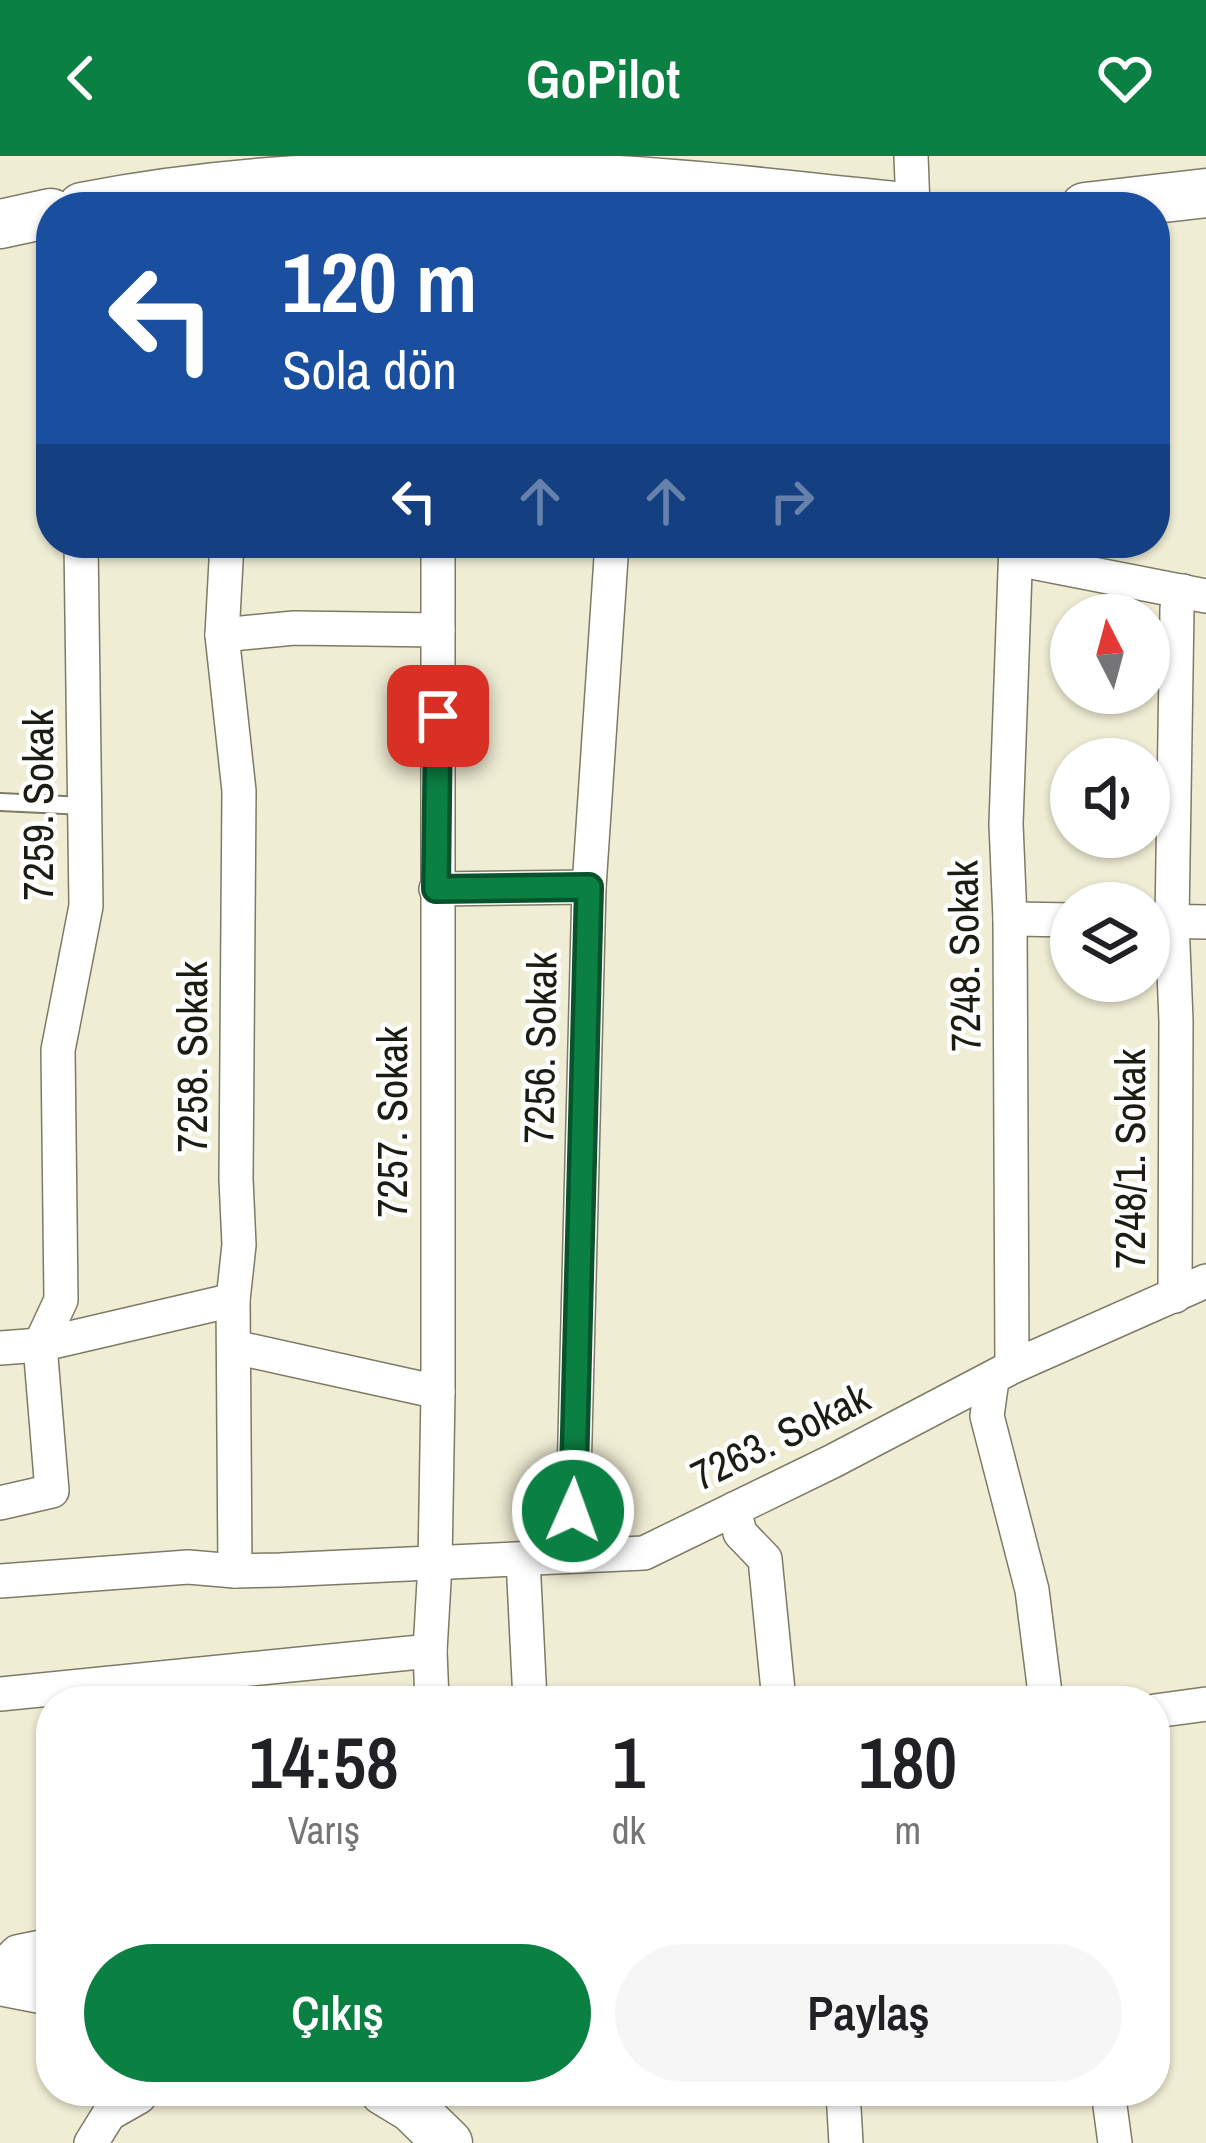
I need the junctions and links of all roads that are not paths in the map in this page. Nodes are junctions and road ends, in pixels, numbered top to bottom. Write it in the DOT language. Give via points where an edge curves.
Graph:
graph roads {
  1 [pos="911,156"];
  2 [pos="215,184"];
  3 [pos="426,191"];
  4 [pos="172,192"];
  5 [pos="491,192"];
  6 [pos="910,192"];
  7 [pos="1206,193"];
  8 [pos="1170,197"];
  9 [pos="36,216"];
  10 [pos="0,224"];
  11 [pos="81,558"];
  12 [pos="226,558"];
  13 [pos="438,558"];
  14 [pos="611,558"];
  15 [pos="1016,558"];
  16 [pos="1045,558"];
  17 [pos="1195,594"];
  18 [pos="438,630"];
  19 [pos="222,635"];
  20 [pos="0,802"];
  21 [pos="85,806"];
  22 [pos="1162,882"];
  23 [pos="589,887"];
  24 [pos="436,889"];
  25 [pos="1010,920"];
  26 [pos="1050,920"];
  27 [pos="1170,921"];
  28 [pos="1206,922"];
  29 [pos="1170,984"];
  30 [pos="1206,1281"];
  31 [pos="1175,1296"];
  32 [pos="233,1300"];
  33 [pos="40,1345"];
  34 [pos="234,1346"];
  35 [pos="0,1348"];
  36 [pos="1002,1374"];
  37 [pos="438,1393"];
  38 [pos="0,1502"];
  39 [pos="734,1509"];
  40 [pos="572,1556"];
  41 [pos="523,1559"];
  42 [pos="435,1564"];
  43 [pos="235,1571"];
  44 [pos="0,1581"];
  45 [pos="430,1651"];
  46 [pos="80,1686"];
  47 [pos="431,1686"];
  48 [pos="529,1686"];
  49 [pos="778,1686"];
  50 [pos="1044,1686"];
  51 [pos="36,1690"];
  52 [pos="0,1694"];
  53 [pos="1206,1704"];
  54 [pos="1170,1709"];
  55 [pos="36,1948"];
  56 [pos="0,1969"];
  57 [pos="0,1982"];
  58 [pos="36,1988"];
  59 [pos="123,2106"];
  60 [pos="416,2106"];
  61 [pos="844,2106"];
  62 [pos="1110,2106"];
  63 [pos="91,2143"];
  64 [pos="448,2143"];
  65 [pos="846,2143"];
  66 [pos="1115,2143"];
  1 -- 6 [label="street"];
  2 -- 3 [label="street"];
  2 -- 4 [label="street"];
  3 -- 5 [label="street"];
  7 -- 8 [label="street"];
  9 -- 10 [label="street"];
  11 -- 21 [label="street, 7259. Sokak"];
  12 -- 19 [label="street, 7258. Sokak"];
  13 -- 18 [label="street, 7257. Sokak"];
  14 -- 23 [label="street, 7256. Sokak"];
  15 -- 25 [label="street, 7248. Sokak"];
  16 -- 17 [label="street"];
  17 -- 22 [label="street, 7248/1. Sokak" via="1178,608"];
  18 -- 19 [label="street"];
  18 -- 24 [label="street, 7257. Sokak"];
  19 -- 32 [label="street, 7258. Sokak" via="239,791"];
  20 -- 21 [label="lane"];
  21 -- 33 [label="street, 7259. Sokak" via="86,906 58,1050 61,1300"];
  23 -- 24 [label="street"];
  23 -- 40 [label="street, 7256. Sokak"];
  24 -- 37 [label="street, 7257. Sokak"];
  25 -- 26 [label="street"];
  25 -- 36 [label="street, 7248. Sokak"];
  27 -- 28 [label="street"];
  29 -- 31 [label="street, 7248/1. Sokak"];
  30 -- 31 [label="street, 7263. Sokak"];
  31 -- 36 [label="street, 7263. Sokak"];
  32 -- 33 [label="street"];
  32 -- 34 [label="street, 7258. Sokak"];
  33 -- 35 [label="street"];
  33 -- 38 [label="street, 7259. Sokak" via="52,1491"];
  34 -- 37 [label="street"];
  34 -- 43 [label="street, 7258. Sokak"];
  36 -- 39 [label="street, 7263. Sokak"];
  36 -- 50 [label="street, 7248. Sokak" via="987,1416 1032,1590"];
  37 -- 42 [label="street, 7257. Sokak"];
  39 -- 40 [label="street, 7263. Sokak" via="644,1553"];
  39 -- 49 [label="street" via="740,1533 765,1559"];
  40 -- 41 [label="street, 7263. Sokak"];
  41 -- 42 [label="street, 7263. Sokak"];
  41 -- 48 [label="street"];
  42 -- 43 [label="street, 7263. Sokak"];
  42 -- 45 [label="street, 7257. Sokak"];
  43 -- 44 [label="street, 7263. Sokak"];
  45 -- 46 [label="street"];
  45 -- 47 [label="street, 7257. Sokak"];
  51 -- 52 [label="street"];
  53 -- 54 [label="street"];
  55 -- 56 [label="street" via="17,1952"];
  57 -- 58 [label="street"];
  59 -- 63 [label="street"];
  60 -- 64 [label="street"];
  61 -- 65 [label="street"];
  62 -- 66 [label="street"];
}
